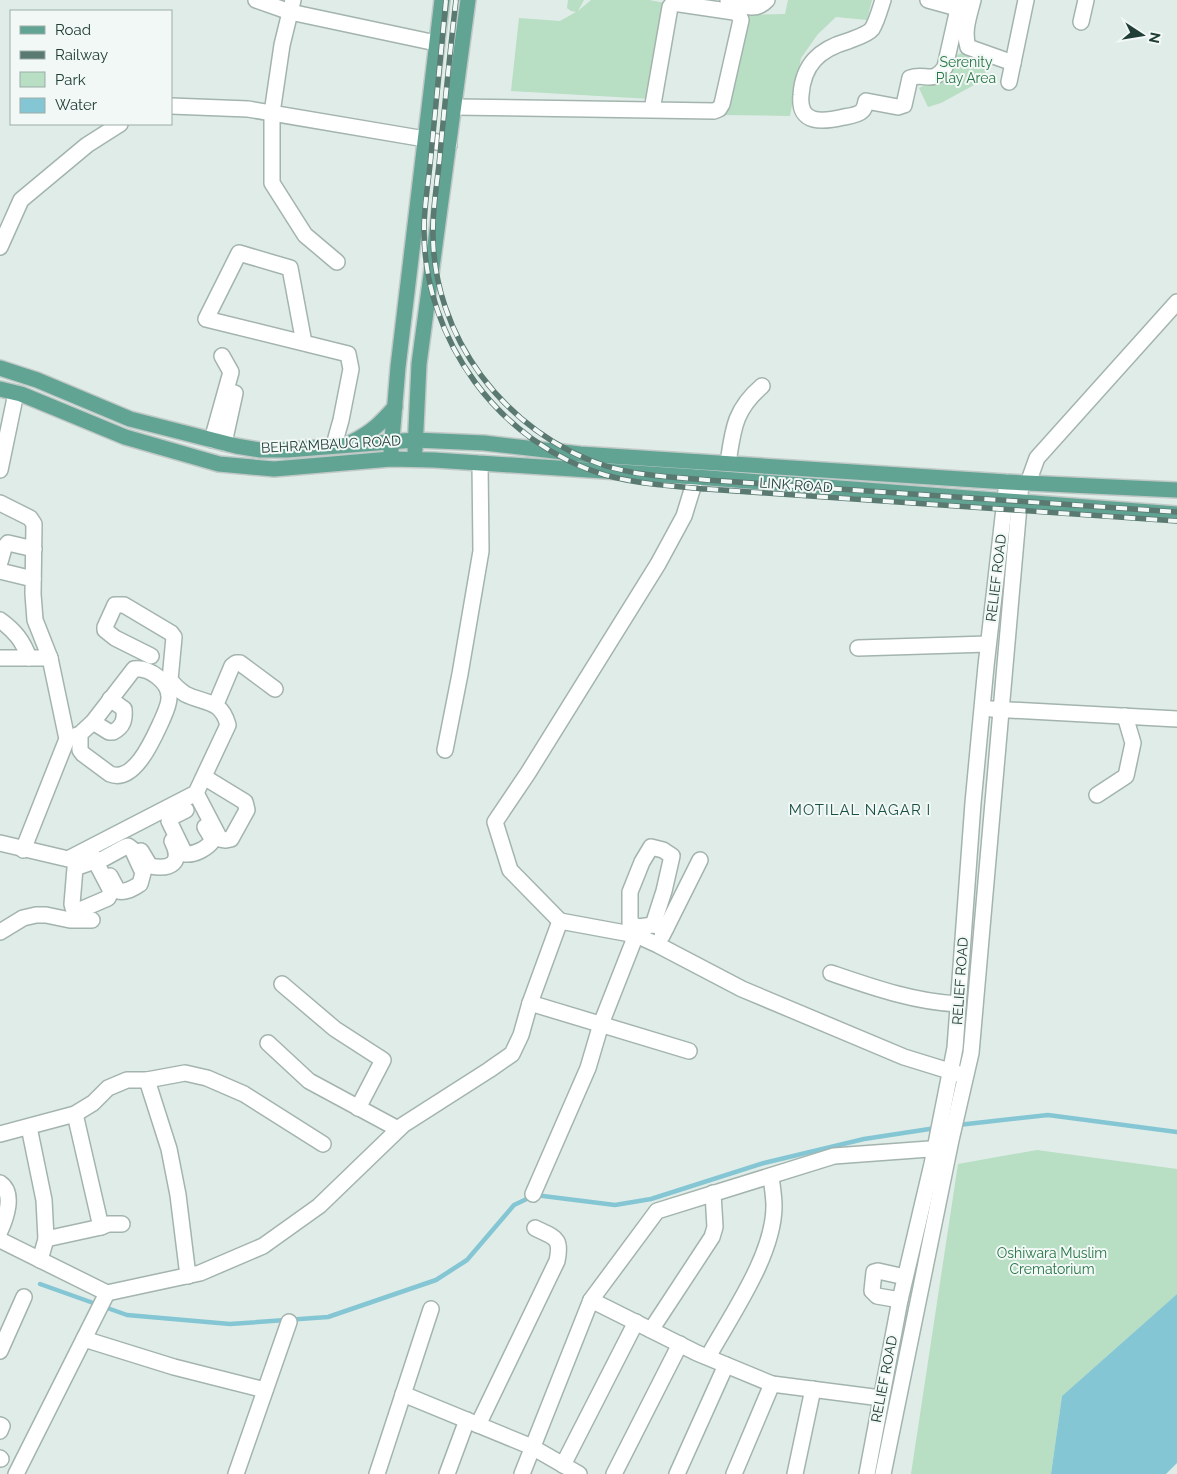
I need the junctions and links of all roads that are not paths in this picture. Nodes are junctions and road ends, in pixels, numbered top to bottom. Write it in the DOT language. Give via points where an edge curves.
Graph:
graph roads {
  1 [pos="256,0"];
  2 [pos="442,0"];
  3 [pos="468,0"];
  4 [pos="726,0"];
  5 [pos="767,0"];
  6 [pos="883,0"];
  7 [pos="928,0"];
  8 [pos="1026,0"];
  9 [pos="1086,0"];
  10 [pos="965,5"];
  11 [pos="292,6"];
  12 [pos="1081,22"];
  13 [pos="436,43"];
  14 [pos="1013,63"];
  15 [pos="1009,82"];
  16 [pos="172,106"];
  17 [pos="455,107"];
  18 [pos="652,110"];
  19 [pos="272,113"];
  20 [pos="118,125"];
  21 [pos="424,139"];
  22 [pos="449,145"];
  23 [pos="0,247"];
  24 [pos="337,262"];
  25 [pos="1177,302"];
  26 [pos="304,343"];
  27 [pos="222,356"];
  28 [pos="0,368"];
  29 [pos="239,376"];
  30 [pos="762,386"];
  31 [pos="0,389"];
  32 [pos="16,393"];
  33 [pos="395,406"];
  34 [pos="417,408"];
  35 [pos="415,440"];
  36 [pos="392,441"];
  37 [pos="441,441"];
  38 [pos="218,442"];
  39 [pos="340,445"];
  40 [pos="391,459"];
  41 [pos="414,459"];
  42 [pos="480,463"];
  43 [pos="728,464"];
  44 [pos="0,470"];
  45 [pos="696,477"];
  46 [pos="1019,482"];
  47 [pos="1177,490"];
  48 [pos="1012,502"];
  49 [pos="0,503"];
  50 [pos="1177,514"];
  51 [pos="34,549"];
  52 [pos="0,562"];
  53 [pos="0,571"];
  54 [pos="33,579"];
  55 [pos="0,620"];
  56 [pos="988,644"];
  57 [pos="858,648"];
  58 [pos="151,656"];
  59 [pos="0,658"];
  60 [pos="29,658"];
  61 [pos="50,658"];
  62 [pos="275,689"];
  63 [pos="110,699"];
  64 [pos="216,704"];
  65 [pos="982,708"];
  66 [pos="1000,710"];
  67 [pos="1126,716"];
  68 [pos="1177,719"];
  69 [pos="93,722"];
  70 [pos="74,736"];
  71 [pos="445,750"];
  72 [pos="208,779"];
  73 [pos="1097,795"];
  74 [pos="195,800"];
  75 [pos="158,812"];
  76 [pos="127,829"];
  77 [pos="0,843"];
  78 [pos="23,850"];
  79 [pos="700,860"];
  80 [pos="92,920"];
  81 [pos="560,921"];
  82 [pos="659,926"];
  83 [pos="0,932"];
  84 [pos="636,935"];
  85 [pos="658,944"];
  86 [pos="830,973"];
  87 [pos="282,984"];
  88 [pos="530,1003"];
  89 [pos="958,1004"];
  90 [pos="601,1024"];
  91 [pos="268,1043"];
  92 [pos="689,1051"];
  93 [pos="958,1074"];
  94 [pos="147,1080"];
  95 [pos="358,1108"];
  96 [pos="75,1114"];
  97 [pos="29,1128"];
  98 [pos="398,1129"];
  99 [pos="0,1134"];
  100 [pos="323,1144"];
  101 [pos="943,1144"];
  102 [pos="771,1176"];
  103 [pos="0,1183"];
  104 [pos="533,1194"];
  105 [pos="713,1194"];
  106 [pos="122,1224"];
  107 [pos="101,1227"];
  108 [pos="535,1228"];
  109 [pos="0,1231"];
  110 [pos="46,1239"];
  111 [pos="0,1240"];
  112 [pos="40,1260"];
  113 [pos="188,1276"];
  114 [pos="905,1277"];
  115 [pos="106,1293"];
  116 [pos="24,1297"];
  117 [pos="591,1300"];
  118 [pos="900,1300"];
  119 [pos="431,1309"];
  120 [pos="289,1322"];
  121 [pos="636,1322"];
  122 [pos="895,1324"];
  123 [pos="912,1327"];
  124 [pos="651,1330"];
  125 [pos="87,1332"];
  126 [pos="680,1344"];
  127 [pos="0,1351"];
  128 [pos="708,1357"];
  129 [pos="726,1365"];
  130 [pos="772,1384"];
  131 [pos="813,1388"];
  132 [pos="265,1390"];
  133 [pos="404,1394"];
  134 [pos="881,1398"];
  135 [pos="473,1423"];
  136 [pos="0,1425"];
  137 [pos="0,1431"];
  138 [pos="532,1447"];
  139 [pos="563,1465"];
  140 [pos="16,1474"];
  141 [pos="236,1474"];
  142 [pos="377,1474"];
  143 [pos="447,1474"];
  144 [pos="522,1474"];
  145 [pos="579,1474"];
  146 [pos="614,1474"];
  147 [pos="677,1474"];
  148 [pos="734,1474"];
  149 [pos="795,1474"];
  150 [pos="867,1474"];
  151 [pos="883,1474"];
  1 -- 11 [label="street"];
  2 -- 13 [label="main road"];
  3 -- 17 [label="main road"];
  4 -- 5 [label="street" via="752,8"];
  6 -- 10 [label="street" via="872,30 818,55 805,76 801,94 801,108 808,117 824,122 860,113 866,101 898,107 904,105 910,78 934,77 945,67"];
  7 -- 10 [label="street"];
  8 -- 14 [label="street"];
  9 -- 12 [label="street"];
  10 -- 14 [label="street" via="968,47"];
  11 -- 13 [label="street"];
  11 -- 19 [label="street" via="282,45"];
  13 -- 21 [label="main road"];
  14 -- 15 [label="street"];
  16 -- 19 [label="street" via="248,108"];
  17 -- 18 [label="street"];
  17 -- 22 [label="main road"];
  18 -- 18 [label="street" via="670,7 674,3 739,15 741,20 719,109"];
  19 -- 21 [label="street"];
  19 -- 24 [label="street" via="272,183 305,235"];
  20 -- 23 [label="street" via="87,145 22,200"];
  21 -- 22 [label="street"];
  21 -- 33 [label="main road"];
  22 -- 34 [label="main road" via="419,364"];
  25 -- 46 [label="street, RELIEF ROAD"];
  26 -- 26 [label="street" via="206,319 239,253 290,268"];
  26 -- 39 [label="street" via="348,354 351,369 341,420"];
  27 -- 38 [label="street" via="231,372"];
  28 -- 38 [label="main road, BEHRAMBAUG ROAD" via="130,419"];
  29 -- 38 [label="street"];
  30 -- 43 [label="street" via="742,408 734,424"];
  31 -- 32 [label="main road, BEHRAMBAUG ROAD"];
  32 -- 40 [label="main road, BEHRAMBAUG ROAD" via="125,436 219,464 274,469"];
  32 -- 44 [label="street"];
  33 -- 36 [label="main road"];
  33 -- 39 [label="main road" via="367,434"];
  34 -- 35 [label="main road"];
  34 -- 37 [label="main road" via="422,422"];
  35 -- 36 [label="main road, BEHRAMBAUG ROAD"];
  35 -- 37 [label="main road, BEHRAMBAUG ROAD"];
  35 -- 41 [label="main road"];
  36 -- 39 [label="main road, BEHRAMBAUG ROAD"];
  36 -- 40 [label="main road"];
  37 -- 43 [label="main road, LINK ROAD"];
  38 -- 39 [label="main road, BEHRAMBAUG ROAD" via="260,450"];
  40 -- 41 [label="main road, BEHRAMBAUG ROAD"];
  41 -- 42 [label="main road, LINK ROAD"];
  42 -- 45 [label="main road, LINK ROAD"];
  42 -- 71 [label="street" via="481,551"];
  43 -- 46 [label="main road, LINK ROAD"];
  45 -- 48 [label="main road, LINK ROAD"];
  45 -- 81 [label="street" via="684,516 658,564 495,822 510,870"];
  46 -- 47 [label="main road, LINK ROAD"];
  46 -- 48 [label="street, RELIEF ROAD"];
  48 -- 50 [label="main road, LINK ROAD"];
  48 -- 56 [label="street, RELIEF ROAD" via="998,556"];
  48 -- 66 [label="street, RELIEF ROAD"];
  49 -- 51 [label="street" via="30,518 34,524"];
  51 -- 52 [label="street" via="8,543"];
  51 -- 54 [label="street"];
  53 -- 54 [label="street"];
  54 -- 61 [label="street" via="35,620"];
  55 -- 60 [label="street" via="24,644"];
  56 -- 57 [label="street"];
  56 -- 65 [label="street, RELIEF ROAD"];
  58 -- 64 [label="street" via="105,630 115,605 124,605 171,633 174,637 170,680 184,693"];
  59 -- 60 [label="street"];
  60 -- 61 [label="street"];
  61 -- 70 [label="street"];
  62 -- 64 [label="street" via="236,662"];
  63 -- 69 [label="street"];
  63 -- 69 [label="street" via="124,709 121,726 109,732"];
  63 -- 70 [label="street" via="137,668 155,674 169,693 169,703 152,742 136,766 114,776 83,754"];
  64 -- 72 [label="street" via="225,714 228,725"];
  65 -- 66 [label="street"];
  65 -- 89 [label="street, RELIEF ROAD"];
  66 -- 67 [label="street"];
  66 -- 93 [label="street, RELIEF ROAD" via="970,1052"];
  67 -- 68 [label="street"];
  67 -- 73 [label="street" via="1133,742 1126,776"];
  69 -- 70 [label="street"];
  70 -- 78 [label="street"];
  72 -- 74 [label="street"];
  72 -- 74 [label="street" via="247,805 230,839 220,839"];
  74 -- 75 [label="street"];
  75 -- 76 [label="street"];
  75 -- 76 [label="street" via="178,854 172,865 150,866"];
  76 -- 78 [label="street" via="95,854 68,859"];
  77 -- 78 [label="street"];
  79 -- 82 [label="street"];
  80 -- 83 [label="street" via="36,915 23,918"];
  81 -- 84 [label="street"];
  81 -- 88 [label="street"];
  82 -- 82 [label="street" via="630,924 630,892 651,847 672,856"];
  82 -- 85 [label="street"];
  84 -- 85 [label="street"];
  84 -- 90 [label="street"];
  85 -- 93 [label="street" via="742,989 904,1057"];
  86 -- 89 [label="street" via="919,999"];
  87 -- 95 [label="street" via="335,1029 383,1060"];
  88 -- 90 [label="street"];
  88 -- 98 [label="street" via="512,1054"];
  89 -- 93 [label="street, RELIEF ROAD" via="955,1048"];
  90 -- 92 [label="street"];
  90 -- 104 [label="street" via="588,1068"];
  91 -- 95 [label="street" via="309,1081"];
  93 -- 101 [label="street, RELIEF ROAD"];
  94 -- 96 [label="street" via="127,1080 108,1088"];
  94 -- 100 [label="street" via="185,1073 207,1078 244,1094"];
  94 -- 113 [label="street" via="169,1149"];
  95 -- 98 [label="street"];
  96 -- 97 [label="street"];
  96 -- 107 [label="street"];
  97 -- 99 [label="street"];
  97 -- 110 [label="street" via="44,1200"];
  98 -- 113 [label="street" via="319,1206 263,1246"];
  101 -- 102 [label="street" via="834,1156"];
  101 -- 114 [label="street, RELIEF ROAD"];
  101 -- 123 [label="street, RELIEF ROAD"];
  102 -- 105 [label="street"];
  102 -- 128 [label="street" via="772,1227 762,1260"];
  103 -- 109 [label="street" via="9,1199"];
  105 -- 117 [label="street" via="656,1211"];
  105 -- 124 [label="street" via="715,1227 712,1237"];
  106 -- 107 [label="street"];
  107 -- 110 [label="street"];
  108 -- 135 [label="street" via="555,1238 560,1247 556,1261"];
  110 -- 112 [label="street"];
  111 -- 112 [label="street"];
  112 -- 115 [label="street"];
  113 -- 115 [label="street"];
  114 -- 118 [label="street, RELIEF ROAD"];
  114 -- 118 [label="street" via="874,1272 872,1290 877,1296"];
  115 -- 125 [label="street"];
  116 -- 127 [label="street"];
  117 -- 121 [label="street"];
  117 -- 138 [label="street"];
  118 -- 122 [label="street, RELIEF ROAD"];
  119 -- 133 [label="street"];
  120 -- 132 [label="street"];
  121 -- 124 [label="street"];
  121 -- 139 [label="street"];
  122 -- 123 [label="street"];
  122 -- 134 [label="street, RELIEF ROAD"];
  123 -- 151 [label="street, RELIEF ROAD"];
  124 -- 126 [label="street"];
  125 -- 132 [label="street" via="174,1367"];
  125 -- 140 [label="street"];
  126 -- 128 [label="street"];
  126 -- 146 [label="street"];
  128 -- 129 [label="street"];
  129 -- 130 [label="street"];
  129 -- 147 [label="street"];
  130 -- 131 [label="street"];
  130 -- 148 [label="street"];
  131 -- 134 [label="street"];
  131 -- 149 [label="street"];
  132 -- 141 [label="street"];
  133 -- 135 [label="street"];
  133 -- 142 [label="street"];
  134 -- 150 [label="street, RELIEF ROAD"];
  135 -- 138 [label="street"];
  135 -- 143 [label="street"];
  136 -- 137 [label="street"];
  138 -- 139 [label="street"];
  138 -- 144 [label="street"];
  139 -- 145 [label="street"];
}
